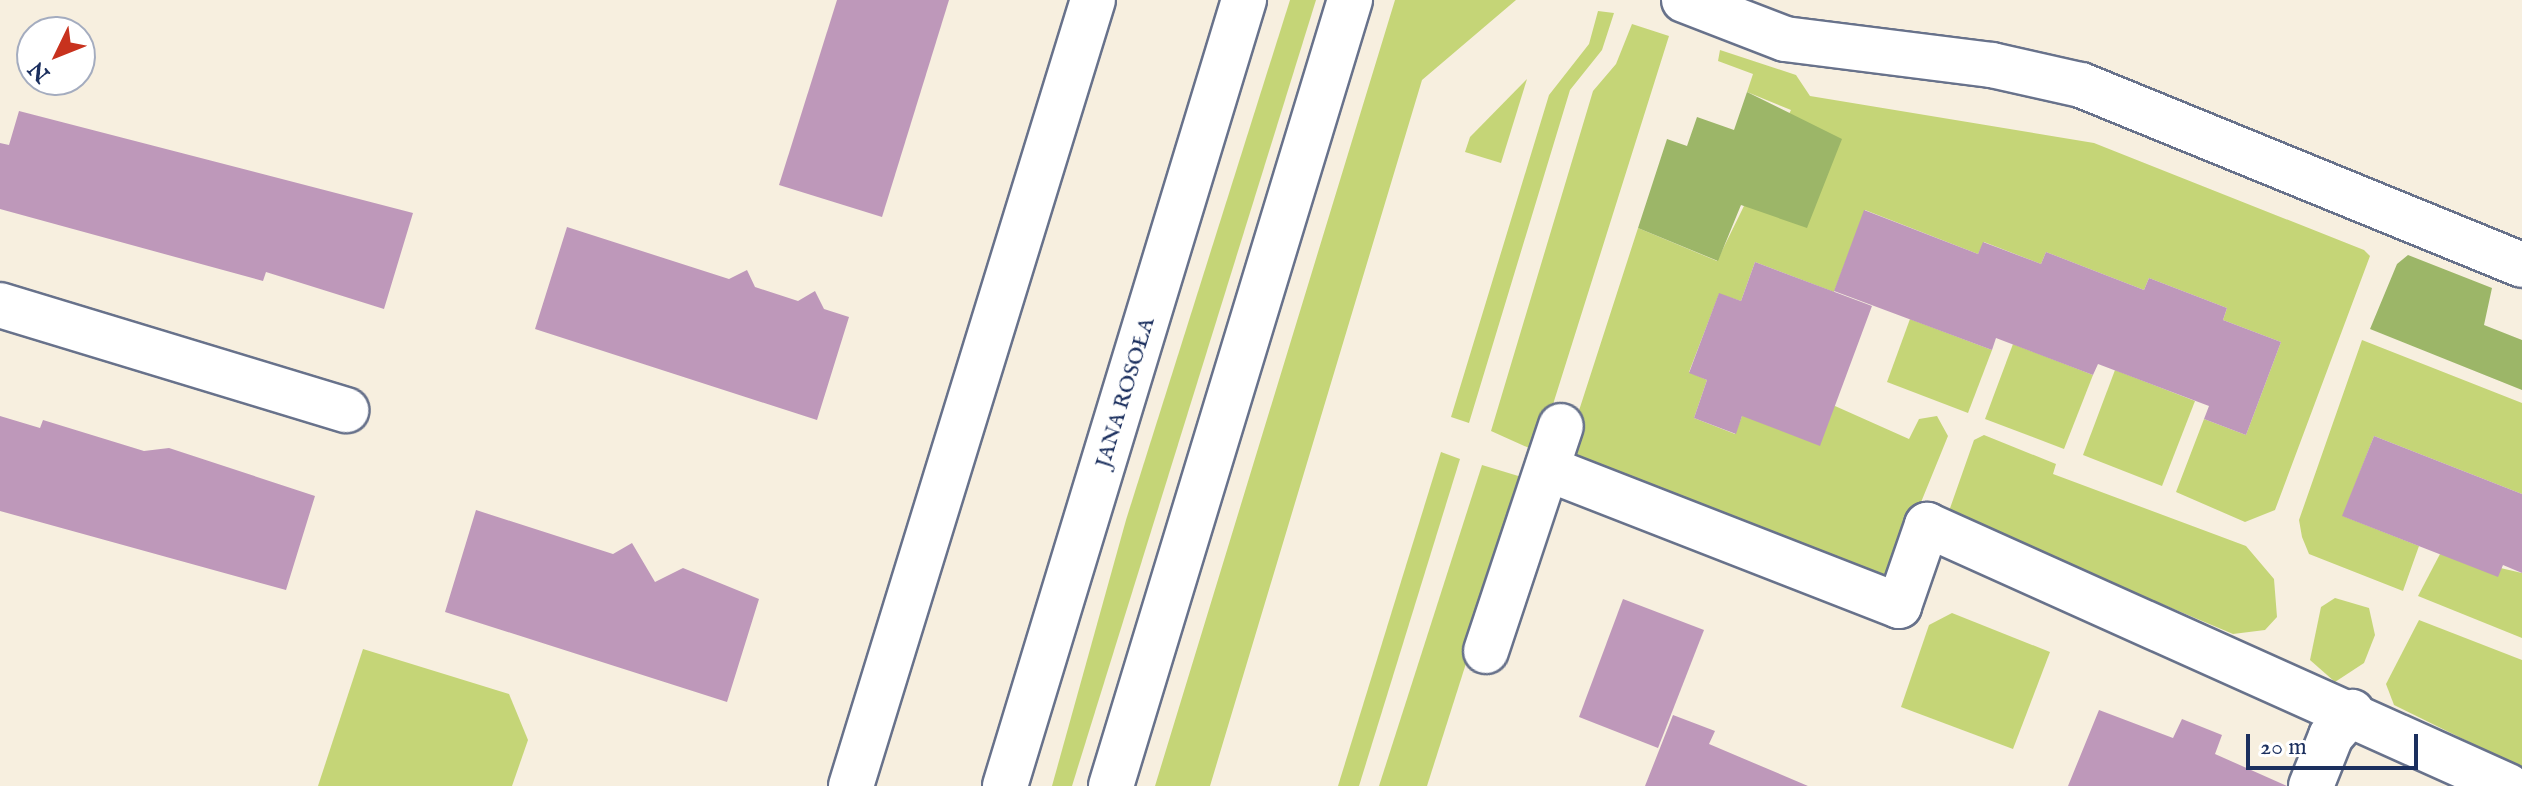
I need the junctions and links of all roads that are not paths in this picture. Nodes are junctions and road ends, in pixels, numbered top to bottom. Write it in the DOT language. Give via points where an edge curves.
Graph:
graph roads {
  1 [pos="1093,0"];
  2 [pos="1244,0"];
  3 [pos="1350,0"];
  4 [pos="1684,0"];
  5 [pos="2522,265"];
  6 [pos="0,305"];
  7 [pos="346,410"];
  8 [pos="1561,426"];
  9 [pos="1548,469"];
  10 [pos="1486,651"];
  11 [pos="2352,712"];
  12 [pos="851,786"];
  13 [pos="1005,786"];
  14 [pos="1111,786"];
  15 [pos="2311,786"];
  16 [pos="2508,786"];
  1 -- 12 [label="street"];
  2 -- 13 [label="street, JANA ROSOŁA"];
  3 -- 14 [label="street"];
  4 -- 5 [label="street" via="1785,39 1992,65 2081,85"];
  6 -- 7 [label="street"];
  8 -- 9 [label="street"];
  9 -- 10 [label="street"];
  9 -- 11 [label="street" via="1899,606 1927,525"];
  11 -- 15 [label="street" via="2331,736"];
  11 -- 16 [label="street"];
}
